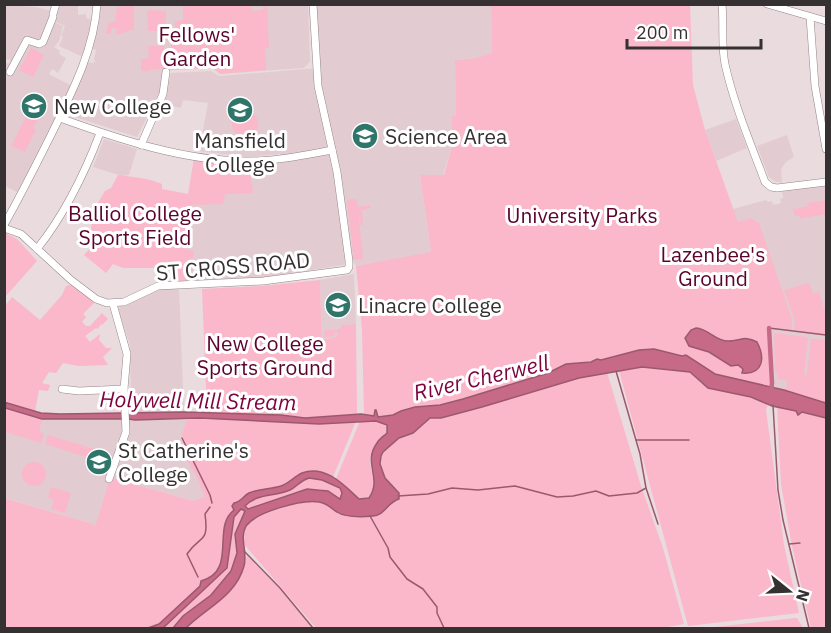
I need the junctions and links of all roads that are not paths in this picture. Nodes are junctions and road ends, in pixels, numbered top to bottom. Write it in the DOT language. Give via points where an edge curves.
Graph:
graph roads {
  1 [pos="56,4"];
  2 [pos="97,4"];
  3 [pos="313,4"];
  4 [pos="722,4"];
  5 [pos="767,4"];
  6 [pos="810,17"];
  7 [pos="826,21"];
  8 [pos="10,72"];
  9 [pos="166,72"];
  10 [pos="60,118"];
  11 [pos="100,133"];
  12 [pos="141,144"];
  13 [pos="826,149"];
  14 [pos="332,150"];
  15 [pos="826,182"];
  16 [pos="4,226"];
  17 [pos="37,249"];
  18 [pos="113,304"];
  19 [pos="62,389"];
  20 [pos="124,389"];
  21 [pos="110,479"];
  1 -- 8 [label="street" via="43,42 27,40"];
  2 -- 10 [label="street" via="82,67"];
  3 -- 14 [label="street" via="318,86"];
  4 -- 15 [label="street" via="725,65 765,182 771,187"];
  5 -- 6 [label="street"];
  6 -- 7 [label="street"];
  6 -- 13 [label="street" via="815,86"];
  9 -- 12 [label="street" via="163,94"];
  10 -- 11 [label="street"];
  10 -- 16 [label="street"];
  11 -- 12 [label="street"];
  11 -- 17 [label="street" via="66,208"];
  12 -- 14 [label="street" via="246,161"];
  14 -- 18 [label="street, ST CROSS ROAD" via="350,264 344,272 158,286"];
  16 -- 17 [label="street" via="21,234"];
  17 -- 18 [label="street" via="96,299"];
  18 -- 20 [label="street" via="127,354"];
  19 -- 20 [label="street"];
  20 -- 21 [label="street" via="126,432"];
}
